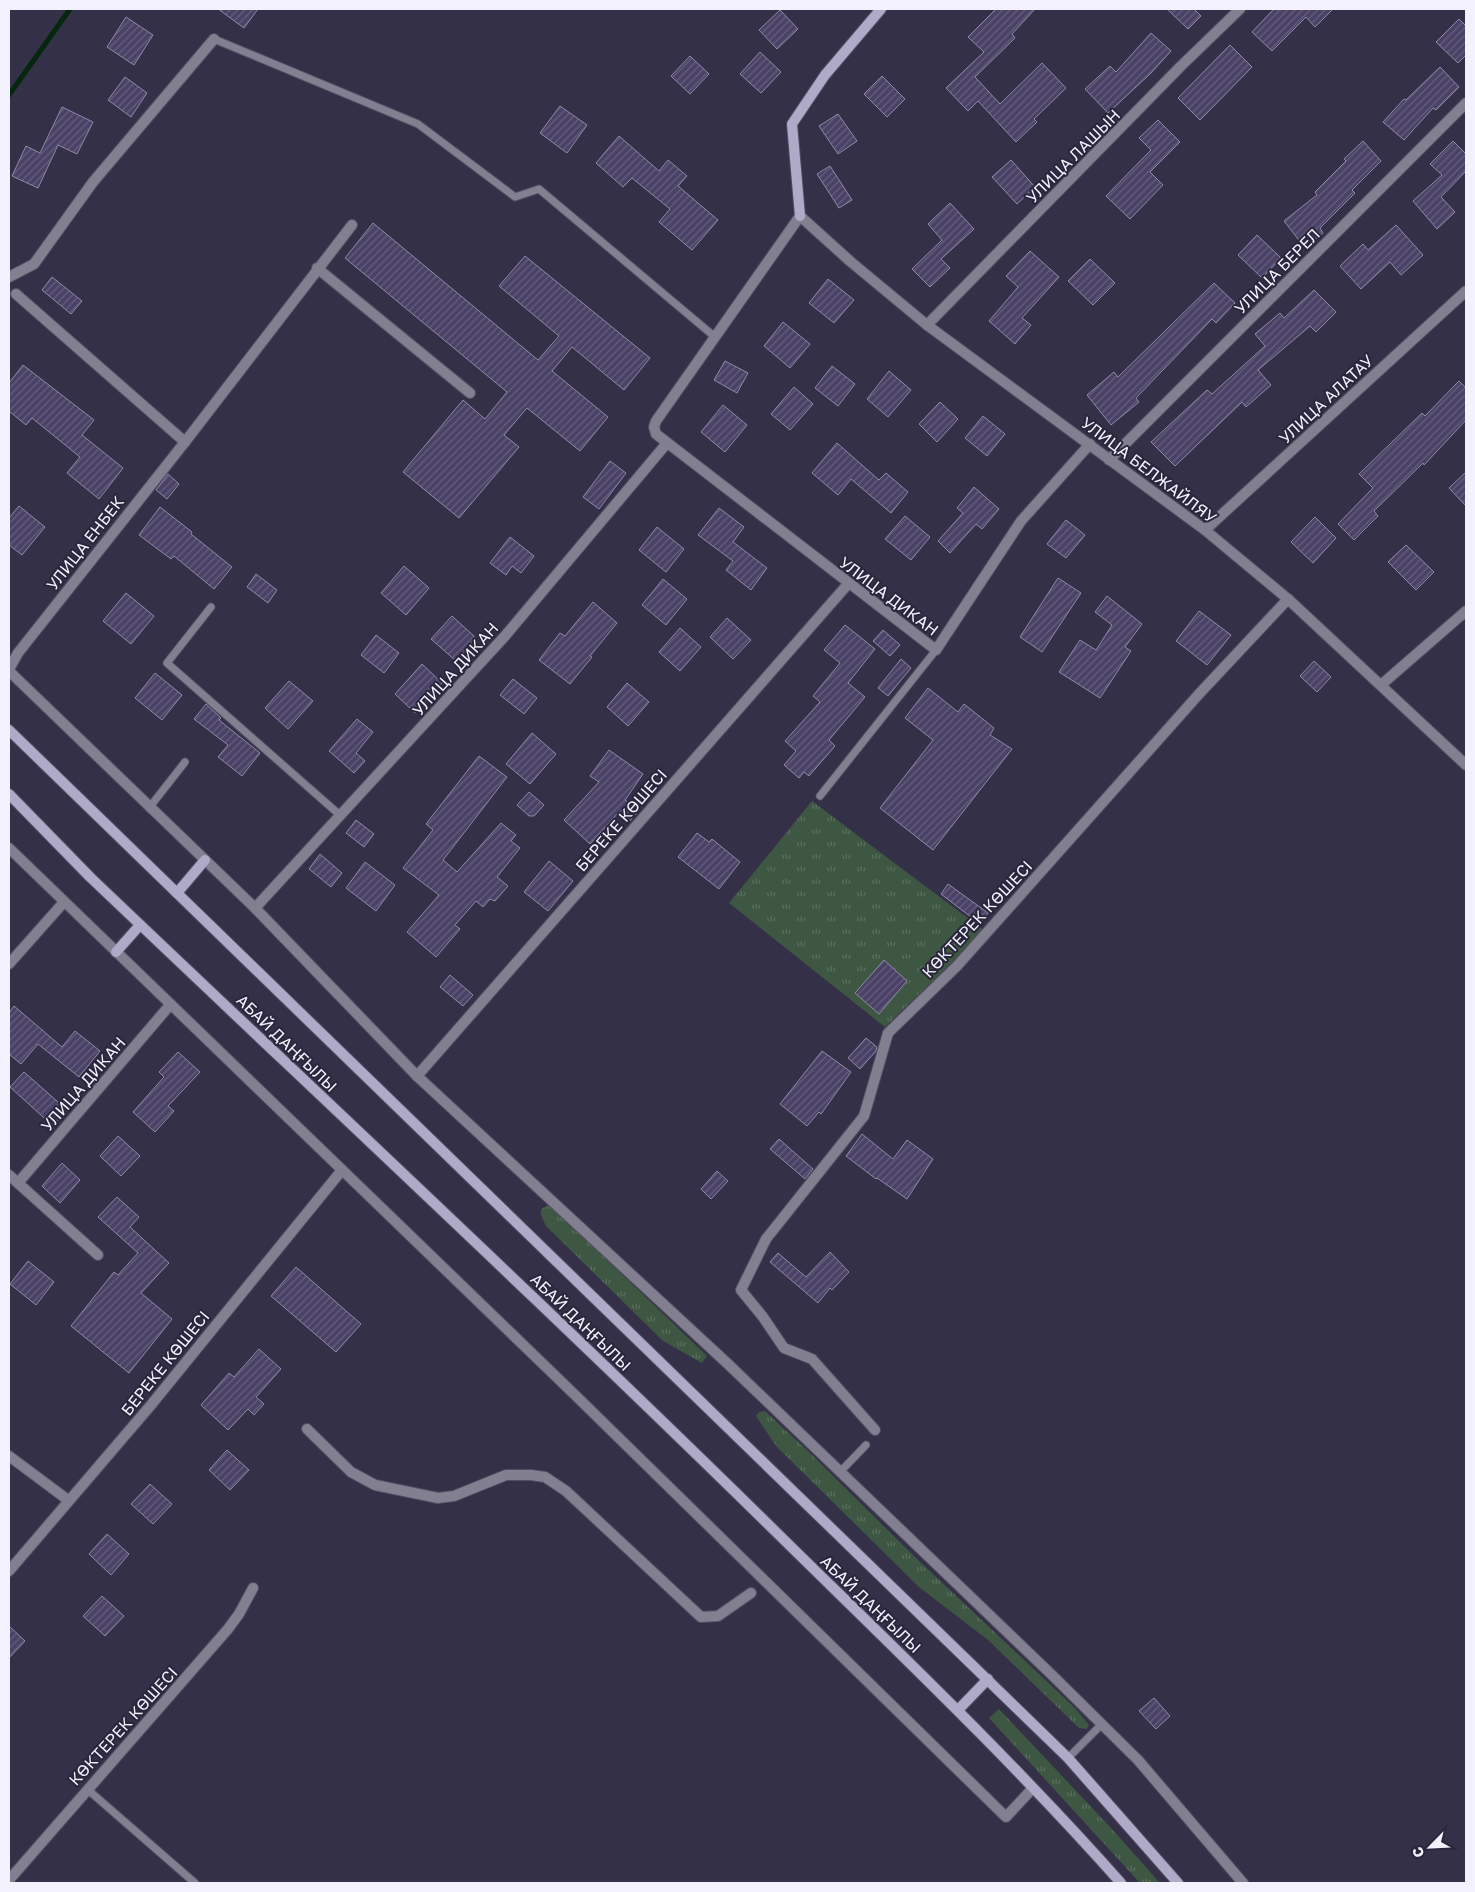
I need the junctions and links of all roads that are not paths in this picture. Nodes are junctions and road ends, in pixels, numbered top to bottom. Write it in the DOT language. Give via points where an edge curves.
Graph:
graph roads {
  1 [pos="881,9"];
  2 [pos="1240,9"];
  3 [pos="214,39"];
  4 [pos="1466,103"];
  5 [pos="800,216"];
  6 [pos="352,224"];
  7 [pos="317,268"];
  8 [pos="9,277"];
  9 [pos="1466,290"];
  10 [pos="16,294"];
  11 [pos="927,325"];
  12 [pos="715,337"];
  13 [pos="470,393"];
  14 [pos="186,440"];
  15 [pos="667,443"];
  16 [pos="1090,444"];
  17 [pos="1110,460"];
  18 [pos="1205,530"];
  19 [pos="848,584"];
  20 [pos="1288,599"];
  21 [pos="211,607"];
  22 [pos="1466,611"];
  23 [pos="936,650"];
  24 [pos="9,670"];
  25 [pos="1381,685"];
  26 [pos="9,730"];
  27 [pos="185,762"];
  28 [pos="1466,765"];
  29 [pos="9,794"];
  30 [pos="820,796"];
  31 [pos="149,808"];
  32 [pos="341,816"];
  33 [pos="9,848"];
  34 [pos="205,860"];
  35 [pos="177,893"];
  36 [pos="64,902"];
  37 [pos="255,908"];
  38 [pos="140,925"];
  39 [pos="116,952"];
  40 [pos="9,964"];
  41 [pos="170,1005"];
  42 [pos="417,1076"];
  43 [pos="342,1170"];
  44 [pos="9,1176"];
  45 [pos="18,1183"];
  46 [pos="98,1255"];
  47 [pos="307,1429"];
  48 [pos="875,1430"];
  49 [pos="866,1445"];
  50 [pos="9,1456"];
  51 [pos="841,1472"];
  52 [pos="68,1500"];
  53 [pos="9,1571"];
  54 [pos="253,1588"];
  55 [pos="751,1593"];
  56 [pos="988,1679"];
  57 [pos="958,1710"];
  58 [pos="1102,1724"];
  59 [pos="1068,1758"];
  60 [pos="1032,1789"];
  61 [pos="87,1790"];
  62 [pos="9,1880"];
  63 [pos="195,1883"];
  64 [pos="1121,1883"];
  65 [pos="1178,1883"];
  66 [pos="1243,1883"];
  1 -- 5 [label="main road" via="825,75 792,124"];
  2 -- 11 [label="street, УЛИЦА ЛАШЫН"];
  3 -- 8 [label="street" via="93,182 34,264"];
  3 -- 12 [label="lane" via="418,124 515,197 539,189"];
  4 -- 17 [label="street, УЛИЦА БЕРЕЛ"];
  5 -- 11 [label="street, УЛИЦА БЕЛЖАЙЛЯУ"];
  5 -- 12 [label="street, УЛИЦА ДИКАН"];
  6 -- 7 [label="street, УЛИЦА ЕНБЕК"];
  7 -- 13 [label="street"];
  7 -- 14 [label="street, УЛИЦА ЕНБЕК"];
  9 -- 18 [label="street, УЛИЦА АЛАТАУ"];
  10 -- 14 [label="street"];
  11 -- 16 [label="street, УЛИЦА БЕЛЖАЙЛЯУ"];
  12 -- 15 [label="street, УЛИЦА ДИКАН" via="656,421 656,434"];
  14 -- 24 [label="street, УЛИЦА ЕНБЕК" via="18,653"];
  15 -- 19 [label="street, УЛИЦА ДИКАН"];
  15 -- 32 [label="street, УЛИЦА ДИКАН" via="505,636"];
  16 -- 17 [label="street, УЛИЦА БЕЛЖАЙЛЯУ"];
  16 -- 23 [label="street, УЛИЦА ДИКАН" via="1021,521"];
  17 -- 18 [label="street, УЛИЦА БЕЛЖАЙЛЯУ"];
  18 -- 20 [label="street, УЛИЦА БЕЛЖАЙЛЯУ"];
  19 -- 23 [label="street, УЛИЦА ДИКАН"];
  19 -- 42 [label="street, БЕРЕКЕ КӨШЕСІ"];
  20 -- 25 [label="street, УЛИЦА БЕЛЖАЙЛЯУ"];
  20 -- 48 [label="street, КӨКТЕРЕК КӨШЕСІ" via="956,966 888,1033 864,1116 766,1239 755,1258 741,1290 784,1348 812,1359"];
  21 -- 32 [label="lane" via="167,663"];
  22 -- 25 [label="street"];
  23 -- 30 [label="lane"];
  24 -- 31 [label="street"];
  25 -- 28 [label="street, УЛИЦА БЕЛЖАЙЛЯУ"];
  26 -- 35 [label="main road"];
  27 -- 31 [label="lane"];
  29 -- 38 [label="main road, АБАЙ ДАҢҒЫЛЫ"];
  31 -- 34 [label="street"];
  32 -- 37 [label="street, УЛИЦА ДИКАН"];
  33 -- 36 [label="street"];
  34 -- 35 [label="main road"];
  34 -- 37 [label="street"];
  35 -- 56 [label="main road"];
  36 -- 39 [label="street"];
  36 -- 40 [label="street"];
  37 -- 42 [label="street"];
  38 -- 39 [label="main road"];
  38 -- 57 [label="main road, АБАЙ ДАҢҒЫЛЫ" via="669,1427"];
  39 -- 41 [label="street"];
  41 -- 43 [label="street"];
  41 -- 45 [label="street, УЛИЦА ДИКАН"];
  42 -- 51 [label="street"];
  43 -- 52 [label="street, БЕРЕКЕ КӨШЕСІ" via="151,1405"];
  43 -- 60 [label="street" via="1006,1817"];
  44 -- 45 [label="street"];
  45 -- 46 [label="street"];
  47 -- 55 [label="street" via="351,1472 375,1485 424,1496 454,1496 506,1475 545,1477 566,1491 701,1617 718,1616"];
  49 -- 51 [label="lane"];
  50 -- 52 [label="street"];
  51 -- 58 [label="street"];
  52 -- 53 [label="street, БЕРЕКЕ КӨШЕСІ"];
  54 -- 61 [label="street, КӨКТЕРЕК КӨШЕСІ" via="228,1629"];
  56 -- 57 [label="main road"];
  56 -- 59 [label="main road"];
  57 -- 60 [label="main road, АБАЙ ДАҢҒЫЛЫ"];
  58 -- 59 [label="lane"];
  58 -- 66 [label="street" via="1138,1760"];
  59 -- 65 [label="main road"];
  60 -- 64 [label="main road, АБАЙ ДАҢҒЫЛЫ"];
  61 -- 62 [label="street, КӨКТЕРЕК КӨШЕСІ"];
  61 -- 63 [label="lane"];
}
